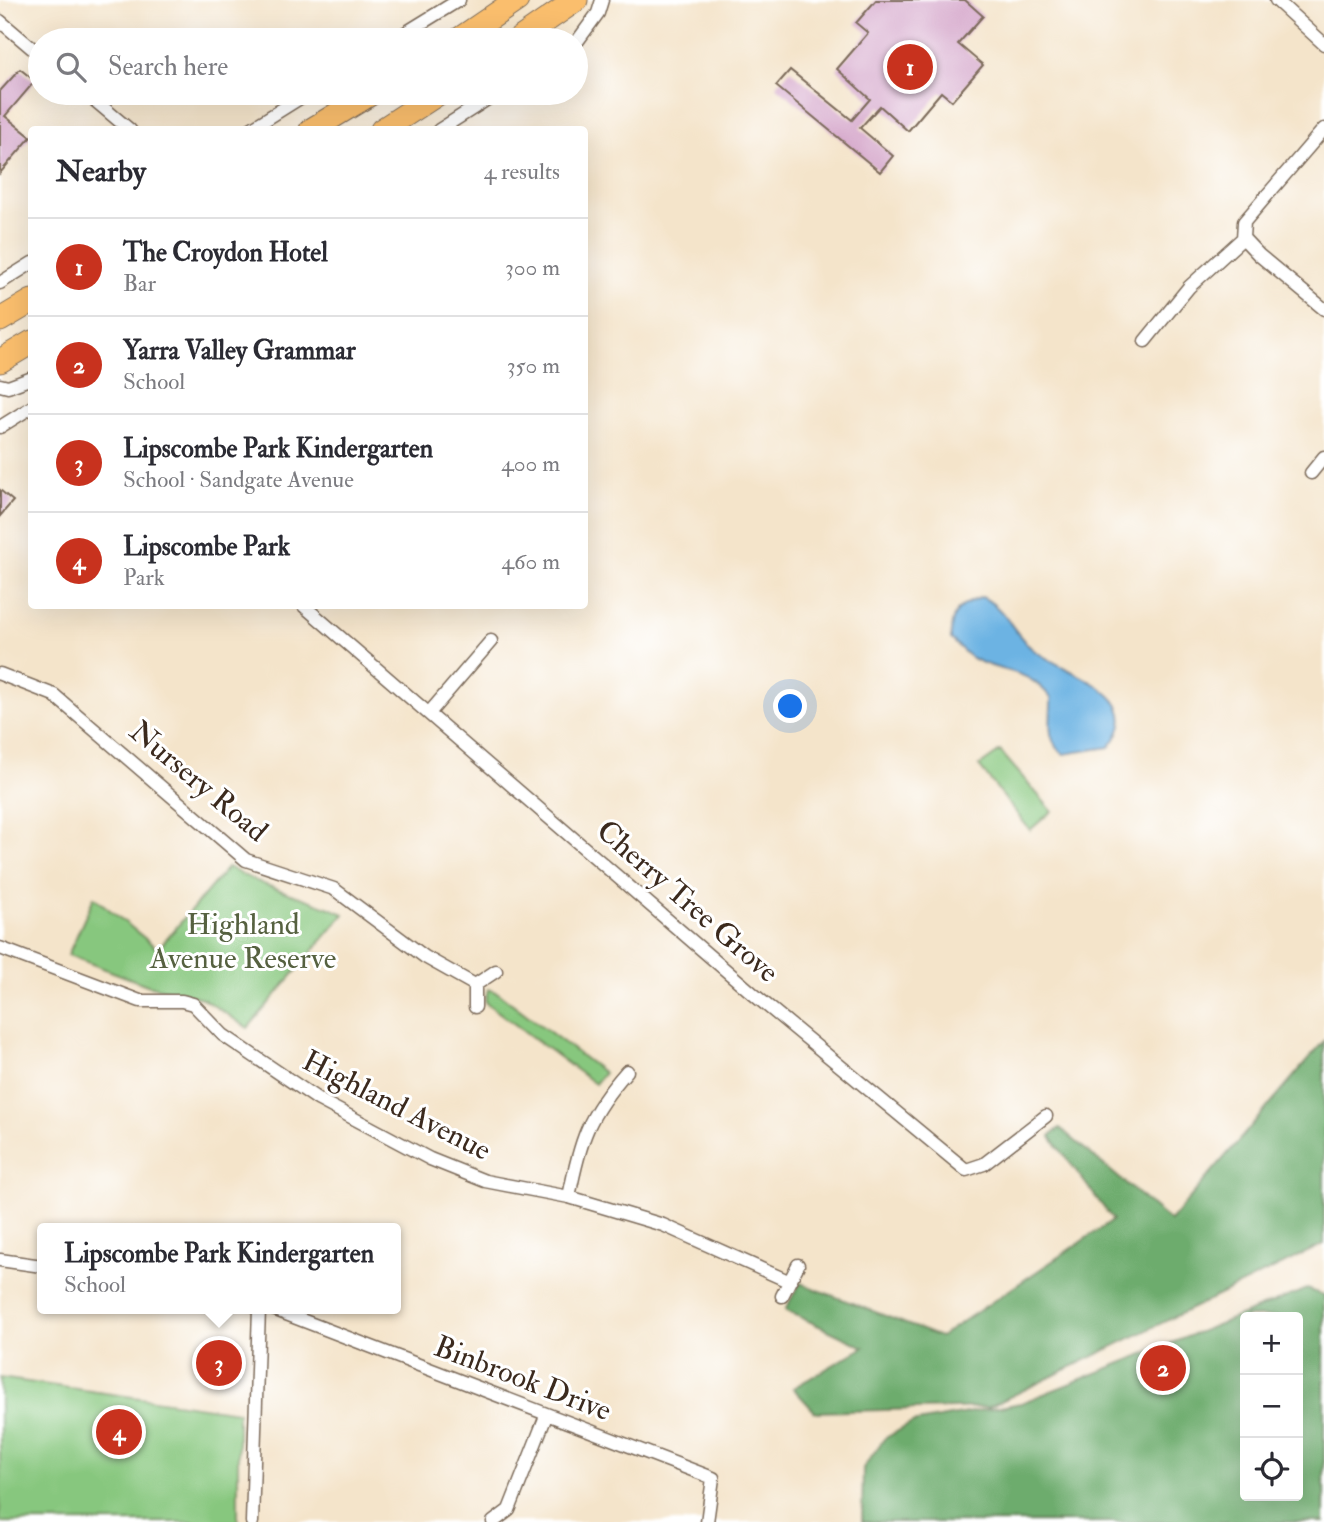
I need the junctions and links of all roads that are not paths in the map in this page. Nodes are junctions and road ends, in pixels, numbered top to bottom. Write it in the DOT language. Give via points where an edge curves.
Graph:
graph roads {
  1 [pos="459,0"];
  2 [pos="517,0"];
  3 [pos="576,0"];
  4 [pos="602,0"];
  5 [pos="1276,0"];
  6 [pos="0,21"];
  7 [pos="414,28"];
  8 [pos="476,28"];
  9 [pos="535,28"];
  10 [pos="587,28"];
  11 [pos="1324,44"];
  12 [pos="28,45"];
  13 [pos="100,105"];
  14 [pos="290,105"];
  15 [pos="352,105"];
  16 [pos="421,105"];
  17 [pos="478,105"];
  18 [pos="125,126"];
  19 [pos="255,126"];
  20 [pos="318,126"];
  21 [pos="388,126"];
  22 [pos="445,126"];
  23 [pos="1324,129"];
  24 [pos="1243,238"];
  25 [pos="28,266"];
  26 [pos="0,283"];
  27 [pos="28,302"];
  28 [pos="1324,309"];
  29 [pos="0,320"];
  30 [pos="1145,341"];
  31 [pos="28,344"];
  32 [pos="0,361"];
  33 [pos="28,380"];
  34 [pos="0,385"];
  35 [pos="28,410"];
  36 [pos="0,427"];
  37 [pos="1324,457"];
  38 [pos="1311,473"];
  39 [pos="308,609"];
  40 [pos="491,642"];
  41 [pos="0,674"];
  42 [pos="430,712"];
  43 [pos="0,948"];
  44 [pos="496,971"];
  45 [pos="475,985"];
  46 [pos="475,1007"];
  47 [pos="626,1071"];
  48 [pos="1046,1116"];
  49 [pos="569,1197"];
  50 [pos="0,1260"];
  51 [pos="37,1265"];
  52 [pos="798,1265"];
  53 [pos="788,1281"];
  54 [pos="782,1296"];
  55 [pos="258,1314"];
  56 [pos="286,1314"];
  57 [pos="546,1416"];
  58 [pos="252,1522"];
  59 [pos="493,1522"];
  60 [pos="707,1522"];
  1 -- 7 [label="street"];
  2 -- 8 [label="highway"];
  3 -- 9 [label="highway"];
  4 -- 10 [label="street"];
  5 -- 11 [label="street"];
  6 -- 12 [label="street"];
  13 -- 18 [label="street"];
  14 -- 19 [label="street"];
  15 -- 20 [label="highway"];
  16 -- 21 [label="highway"];
  17 -- 22 [label="street"];
  23 -- 24 [label="street" via="1244,222"];
  24 -- 28 [label="street"];
  24 -- 30 [label="street" via="1189,287"];
  25 -- 26 [label="street"];
  27 -- 29 [label="highway"];
  31 -- 32 [label="highway"];
  33 -- 34 [label="street" via="8,387"];
  35 -- 36 [label="street"];
  37 -- 38 [label="street"];
  39 -- 42 [label="street, Cherry Tree Grove"];
  40 -- 42 [label="street"];
  41 -- 45 [label="street, Nursery Road" via="54,695 246,860 334,889 425,957"];
  42 -- 48 [label="street, Cherry Tree Grove" via="758,998 966,1170 984,1164"];
  43 -- 49 [label="street, Highland Avenue" via="140,1000 193,1004 223,1035 298,1087 430,1159 485,1181"];
  44 -- 45 [label="street"];
  45 -- 46 [label="street"];
  47 -- 49 [label="street" via="588,1123"];
  49 -- 53 [label="street, Highland Avenue" via="663,1225"];
  50 -- 51 [label="street"];
  52 -- 53 [label="street"];
  53 -- 54 [label="street"];
  55 -- 58 [label="street"];
  56 -- 57 [label="street, Binbrook Drive"];
  57 -- 59 [label="street" via="509,1510"];
  57 -- 60 [label="street, Binbrook Drive" via="713,1478"];
}
